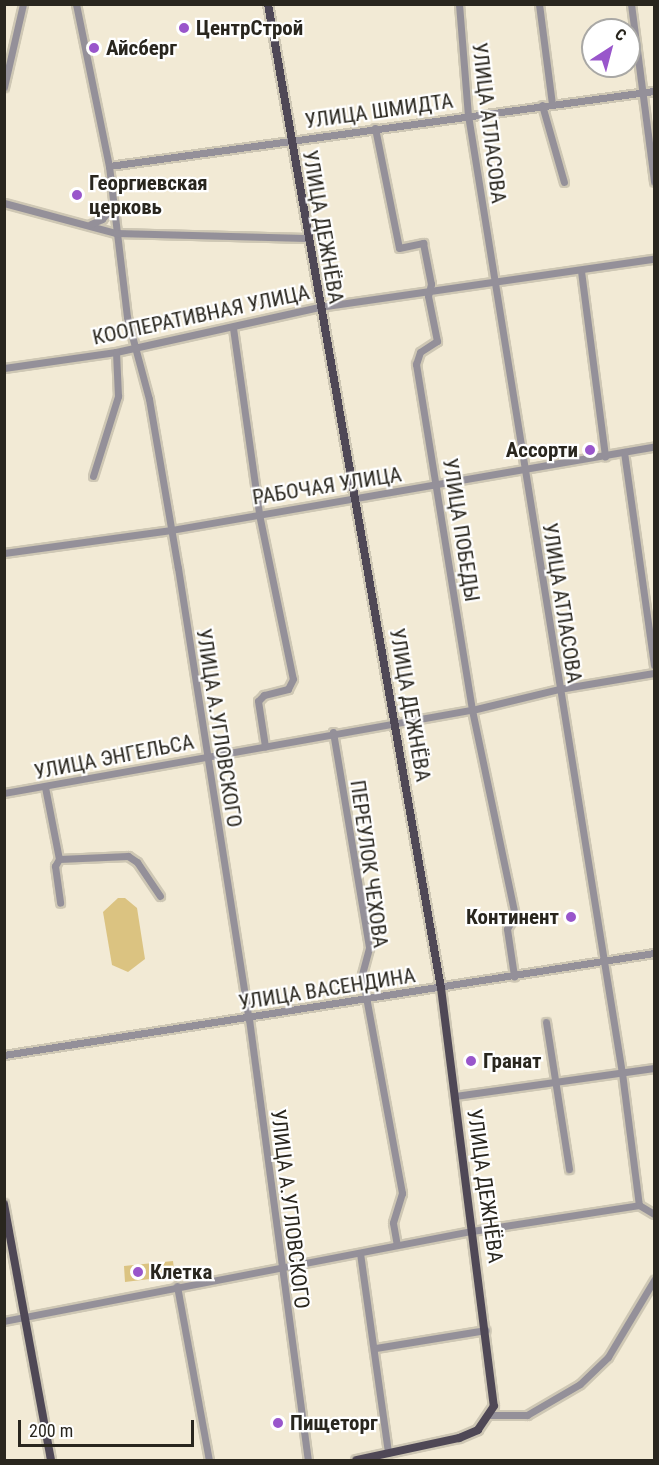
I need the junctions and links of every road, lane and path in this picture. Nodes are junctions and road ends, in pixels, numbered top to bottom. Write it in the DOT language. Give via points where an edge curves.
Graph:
graph roads {
  1 [pos="23,4"];
  2 [pos="76,4"];
  3 [pos="268,4"];
  4 [pos="459,4"];
  5 [pos="540,4"];
  6 [pos="631,4"];
  7 [pos="4,87"];
  8 [pos="654,92"];
  9 [pos="642,93"];
  10 [pos="552,104"];
  11 [pos="542,105"];
  12 [pos="468,115"];
  13 [pos="375,128"];
  14 [pos="289,140"];
  15 [pos="109,166"];
  16 [pos="564,182"];
  17 [pos="654,182"];
  18 [pos="4,203"];
  19 [pos="112,206"];
  20 [pos="91,224"];
  21 [pos="116,233"];
  22 [pos="306,238"];
  23 [pos="654,260"];
  24 [pos="581,271"];
  25 [pos="496,282"];
  26 [pos="430,291"];
  27 [pos="319,307"];
  28 [pos="233,328"];
  29 [pos="134,347"];
  30 [pos="116,352"];
  31 [pos="4,368"];
  32 [pos="654,447"];
  33 [pos="624,452"];
  34 [pos="605,456"];
  35 [pos="525,470"];
  36 [pos="93,476"];
  37 [pos="438,485"];
  38 [pos="352,500"];
  39 [pos="259,514"];
  40 [pos="171,530"];
  41 [pos="4,553"];
  42 [pos="654,665"];
  43 [pos="654,673"];
  44 [pos="559,689"];
  45 [pos="472,710"];
  46 [pos="395,722"];
  47 [pos="333,732"];
  48 [pos="264,746"];
  49 [pos="207,756"];
  50 [pos="45,787"];
  51 [pos="4,793"];
  52 [pos="59,859"];
  53 [pos="160,896"];
  54 [pos="60,903"];
  55 [pos="654,953"];
  56 [pos="603,962"];
  57 [pos="514,976"];
  58 [pos="441,988"];
  59 [pos="367,1000"];
  60 [pos="249,1018"];
  61 [pos="546,1022"];
  62 [pos="4,1055"];
  63 [pos="654,1068"];
  64 [pos="622,1072"];
  65 [pos="556,1083"];
  66 [pos="455,1096"];
  67 [pos="569,1168"];
  68 [pos="4,1204"];
  69 [pos="639,1205"];
  70 [pos="654,1214"];
  71 [pos="472,1231"];
  72 [pos="397,1245"];
  73 [pos="360,1253"];
  74 [pos="279,1266"];
  75 [pos="654,1280"];
  76 [pos="177,1286"];
  77 [pos="24,1316"];
  78 [pos="4,1321"];
  79 [pos="486,1330"];
  80 [pos="376,1348"];
  81 [pos="491,1415"];
  82 [pos="388,1453"];
  83 [pos="368,1459"];
  84 [pos="51,1461"];
  85 [pos="209,1461"];
  86 [pos="308,1461"];
  87 [pos="356,1461"];
  1 -- 7 [label="street"];
  2 -- 15 [label="street, УЛИЦА А.УГЛОВСКОГО"];
  3 -- 14 [label="main road, УЛИЦА ДЕЖНЁВА"];
  4 -- 12 [label="street, УЛИЦА АТЛАСОВА"];
  5 -- 10 [label="street"];
  6 -- 9 [label="street"];
  8 -- 9 [label="street, УЛИЦА ШМИДТА"];
  9 -- 10 [label="street, УЛИЦА ШМИДТА"];
  9 -- 17 [label="street"];
  10 -- 11 [label="street, УЛИЦА ШМИДТА"];
  11 -- 12 [label="street, УЛИЦА ШМИДТА"];
  11 -- 16 [label="street"];
  12 -- 13 [label="street, УЛИЦА ШМИДТА"];
  12 -- 25 [label="street, УЛИЦА АТЛАСОВА"];
  13 -- 14 [label="street, УЛИЦА ШМИДТА"];
  13 -- 26 [label="street, УЛИЦА ПОБЕДЫ" via="399,248 423,243"];
  14 -- 15 [label="street, УЛИЦА ШМИДТА"];
  14 -- 22 [label="main road, УЛИЦА ДЕЖНЁВА"];
  15 -- 19 [label="street, УЛИЦА А.УГЛОВСКОГО"];
  18 -- 20 [label="street"];
  19 -- 20 [label="street"];
  19 -- 21 [label="street, УЛИЦА А.УГЛОВСКОГО"];
  20 -- 21 [label="street"];
  21 -- 22 [label="street"];
  21 -- 29 [label="street, УЛИЦА А.УГЛОВСКОГО"];
  22 -- 27 [label="main road, УЛИЦА ДЕЖНЁВА"];
  23 -- 24 [label="street, КООПЕРАТИВНАЯ УЛИЦА"];
  24 -- 25 [label="street, КООПЕРАТИВНАЯ УЛИЦА"];
  24 -- 34 [label="street"];
  25 -- 26 [label="street, КООПЕРАТИВНАЯ УЛИЦА"];
  25 -- 35 [label="street, УЛИЦА АТЛАСОВА"];
  26 -- 27 [label="street, КООПЕРАТИВНАЯ УЛИЦА"];
  26 -- 37 [label="street, УЛИЦА ПОБЕДЫ" via="437,340 420,352 416,364"];
  27 -- 28 [label="street, КООПЕРАТИВНАЯ УЛИЦА"];
  27 -- 38 [label="main road, УЛИЦА ДЕЖНЁВА"];
  28 -- 29 [label="street, КООПЕРАТИВНАЯ УЛИЦА"];
  28 -- 39 [label="street"];
  29 -- 30 [label="street, КООПЕРАТИВНАЯ УЛИЦА"];
  29 -- 40 [label="street, УЛИЦА А.УГЛОВСКОГО" via="149,399"];
  30 -- 31 [label="street, КООПЕРАТИВНАЯ УЛИЦА"];
  30 -- 36 [label="street" via="118,396"];
  32 -- 33 [label="street, РАБОЧАЯ УЛИЦА"];
  33 -- 34 [label="street, РАБОЧАЯ УЛИЦА"];
  33 -- 42 [label="street"];
  34 -- 35 [label="street, РАБОЧАЯ УЛИЦА"];
  35 -- 37 [label="street, РАБОЧАЯ УЛИЦА"];
  35 -- 44 [label="street, УЛИЦА АТЛАСОВА"];
  37 -- 38 [label="street, РАБОЧАЯ УЛИЦА"];
  37 -- 45 [label="street, УЛИЦА ПОБЕДЫ"];
  38 -- 39 [label="street, РАБОЧАЯ УЛИЦА"];
  38 -- 46 [label="main road, УЛИЦА ДЕЖНЁВА"];
  39 -- 40 [label="street, РАБОЧАЯ УЛИЦА"];
  39 -- 48 [label="street" via="293,679 288,689 264,695 258,701"];
  40 -- 41 [label="street, РАБОЧАЯ УЛИЦА"];
  40 -- 49 [label="street, УЛИЦА А.УГЛОВСКОГО"];
  43 -- 44 [label="street, УЛИЦА ЭНГЕЛЬСА"];
  44 -- 45 [label="street, УЛИЦА ЭНГЕЛЬСА"];
  44 -- 56 [label="street, УЛИЦА АТЛАСОВА"];
  45 -- 46 [label="street, УЛИЦА ЭНГЕЛЬСА"];
  45 -- 57 [label="street, УЛИЦА ПОБЕДЫ" via="515,915 507,929"];
  46 -- 47 [label="street, УЛИЦА ЭНГЕЛЬСА"];
  46 -- 58 [label="main road, УЛИЦА ДЕЖНЁВА"];
  47 -- 48 [label="street, УЛИЦА ЭНГЕЛЬСА"];
  47 -- 59 [label="street, ПЕРЕУЛОК ЧЕХОВА" via="369,948 362,975"];
  48 -- 49 [label="street, УЛИЦА ЭНГЕЛЬСА"];
  49 -- 50 [label="street, УЛИЦА ЭНГЕЛЬСА"];
  49 -- 60 [label="street, УЛИЦА А.УГЛОВСКОГО"];
  50 -- 51 [label="street, УЛИЦА ЭНГЕЛЬСА"];
  50 -- 52 [label="street"];
  52 -- 53 [label="street" via="128,856 137,862"];
  52 -- 54 [label="street" via="55,866"];
  55 -- 56 [label="street, УЛИЦА ВАСЕНДИНА"];
  56 -- 57 [label="street, УЛИЦА ВАСЕНДИНА"];
  56 -- 64 [label="street, УЛИЦА АТЛАСОВА"];
  57 -- 58 [label="street, УЛИЦА ВАСЕНДИНА"];
  58 -- 59 [label="street, УЛИЦА ВАСЕНДИНА"];
  58 -- 66 [label="main road, УЛИЦА ДЕЖНЁВА"];
  59 -- 60 [label="street, УЛИЦА ВАСЕНДИНА"];
  59 -- 72 [label="street, ПЕРЕУЛОК ЧЕХОВА" via="402,1193 393,1223"];
  60 -- 62 [label="street, УЛИЦА ВАСЕНДИНА"];
  60 -- 74 [label="street, УЛИЦА А.УГЛОВСКОГО"];
  61 -- 65 [label="street"];
  63 -- 64 [label="street"];
  64 -- 65 [label="street"];
  64 -- 69 [label="street, УЛИЦА АТЛАСОВА"];
  65 -- 66 [label="street"];
  65 -- 67 [label="street"];
  66 -- 71 [label="main road, УЛИЦА ДЕЖНЁВА"];
  68 -- 77 [label="main road"];
  69 -- 70 [label="street"];
  69 -- 71 [label="street"];
  71 -- 72 [label="street"];
  71 -- 79 [label="main road, УЛИЦА ДЕЖНЁВА"];
  72 -- 73 [label="street"];
  73 -- 74 [label="street"];
  73 -- 80 [label="street"];
  74 -- 76 [label="street"];
  74 -- 86 [label="street, УЛИЦА А.УГЛОВСКОГО"];
  75 -- 81 [label="street" via="608,1357 580,1384 527,1416"];
  76 -- 77 [label="street"];
  76 -- 85 [label="street"];
  77 -- 78 [label="street"];
  77 -- 84 [label="main road"];
  79 -- 80 [label="street"];
  79 -- 81 [label="main road, УЛИЦА ДЕЖНЁВА" via="494,1406"];
  80 -- 82 [label="street"];
  81 -- 82 [label="main road" via="478,1430 459,1438"];
  82 -- 83 [label="main road"];
  83 -- 87 [label="main road"];
}
